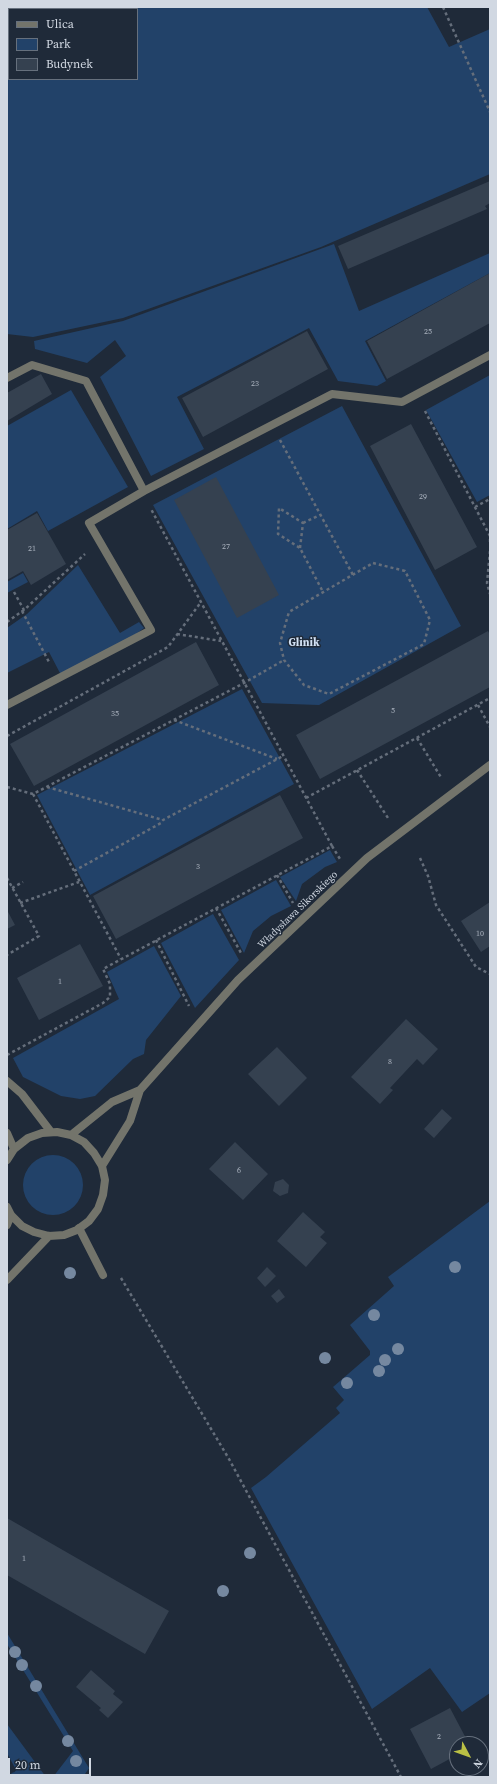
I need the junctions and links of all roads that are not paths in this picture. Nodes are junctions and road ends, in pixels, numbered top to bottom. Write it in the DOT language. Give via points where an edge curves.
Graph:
graph roads {
  1 [pos="490,355"];
  2 [pos="7,378"];
  3 [pos="144,491"];
  4 [pos="7,704"];
  5 [pos="490,766"];
  6 [pos="7,1082"];
  7 [pos="140,1090"];
  8 [pos="51,1132"];
  9 [pos="7,1133"];
  10 [pos="71,1135"];
  11 [pos="14,1150"];
  12 [pos="7,1160"];
  13 [pos="102,1166"];
  14 [pos="9,1211"];
  15 [pos="7,1225"];
  16 [pos="79,1228"];
  17 [pos="49,1236"];
  18 [pos="103,1275"];
  19 [pos="7,1280"];
  1 -- 3 [label="street" via="402,402 332,394"];
  2 -- 3 [label="street" via="32,365 86,381"];
  3 -- 4 [label="street" via="89,523 151,630"];
  5 -- 7 [label="street, Władysława Sikorskiego" via="367,858 250,969"];
  6 -- 8 [label="street" via="22,1094"];
  7 -- 10 [label="street, Władysława Sikorskiego" via="112,1102"];
  7 -- 13 [label="street, Władysława Sikorskiego" via="130,1121"];
  8 -- 10 [label="street"];
  8 -- 11 [label="street" via="28,1138"];
  9 -- 11 [label="street"];
  10 -- 13 [label="street" via="84,1142"];
  11 -- 12 [label="street"];
  13 -- 16 [label="street" via="105,1180 98,1209 89,1221"];
  14 -- 15 [label="street"];
  14 -- 17 [label="street" via="22,1226"];
  16 -- 17 [label="street" via="64,1235"];
  16 -- 18 [label="street"];
  17 -- 19 [label="street"];
}
